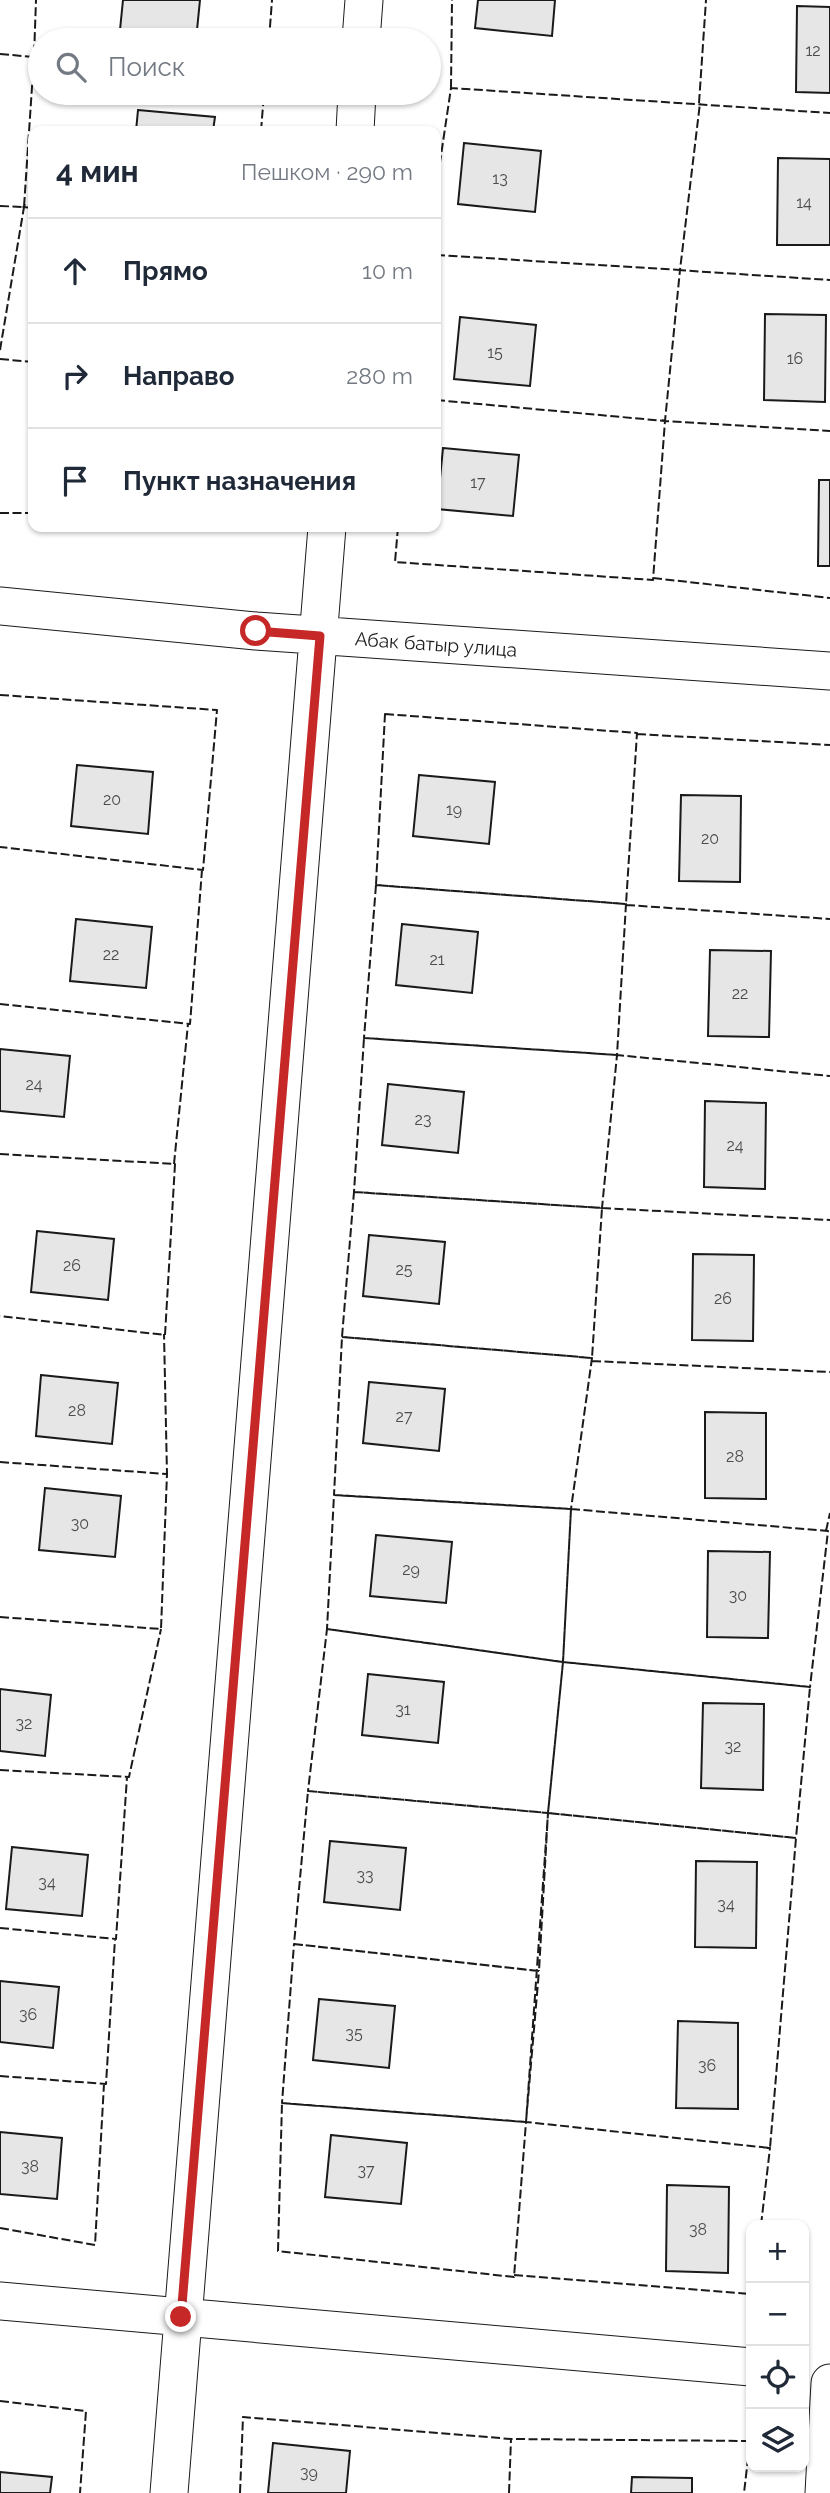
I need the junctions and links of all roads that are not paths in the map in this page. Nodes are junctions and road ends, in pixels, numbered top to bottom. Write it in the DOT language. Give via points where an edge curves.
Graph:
graph roads {
  1 [pos="364,0"];
  2 [pos="362,28"];
  3 [pos="356,105"];
  4 [pos="355,126"];
  5 [pos="327,532"];
  6 [pos="0,606"];
  7 [pos="320,636"];
  8 [pos="830,671"];
  9 [pos="0,2301"];
  10 [pos="181,2317"];
  11 [pos="746,2367"];
  12 [pos="809,2372"];
  13 [pos="830,2374"];
  14 [pos="830,2383"];
  15 [pos="169,2493"];
  16 [pos="824,2493"];
  1 -- 2 [label="street"];
  3 -- 4 [label="street"];
  5 -- 7 [label="street"];
  6 -- 7 [label="street, Абак батыр улица"];
  7 -- 8 [label="street, Абак батыр улица"];
  7 -- 10 [label="street"];
  9 -- 10 [label="street"];
  10 -- 11 [label="street"];
  10 -- 15 [label="street"];
  12 -- 13 [label="street"];
  14 -- 16 [label="street"];
}
